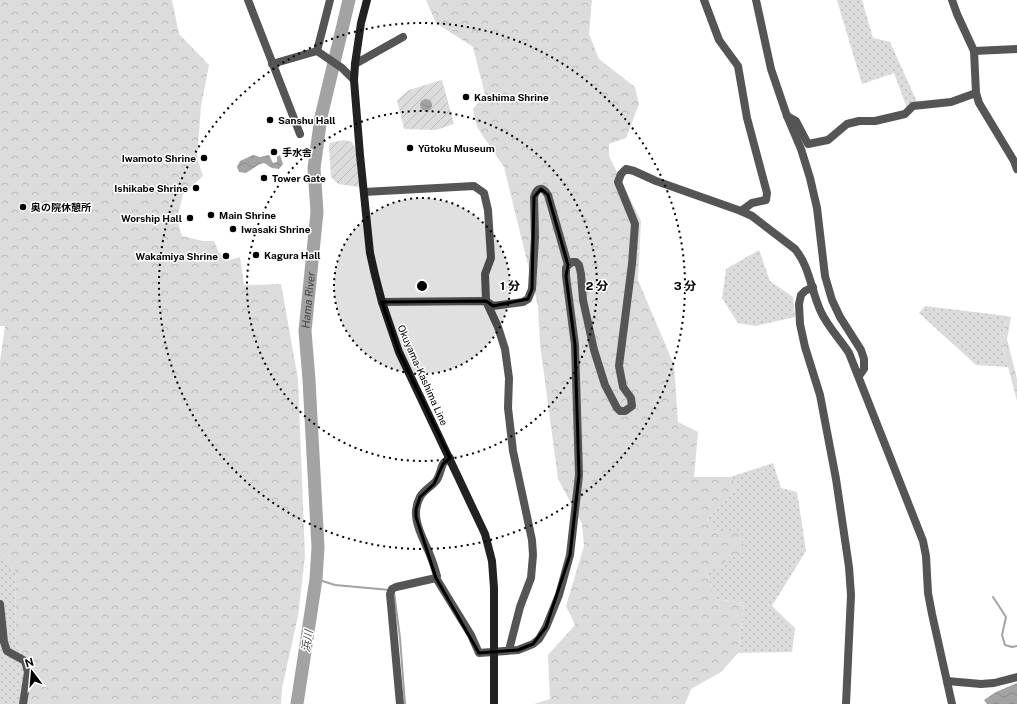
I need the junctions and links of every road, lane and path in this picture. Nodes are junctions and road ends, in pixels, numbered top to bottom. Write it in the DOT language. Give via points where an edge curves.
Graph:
graph roads {
  1 [pos="248,0"];
  2 [pos="330,0"];
  3 [pos="367,0"];
  4 [pos="704,0"];
  5 [pos="756,0"];
  6 [pos="952,0"];
  7 [pos="403,37"];
  8 [pos="1017,49"];
  9 [pos="974,51"];
  10 [pos="320,53"];
  11 [pos="272,64"];
  12 [pos="355,64"];
  13 [pos="354,80"];
  14 [pos="976,93"];
  15 [pos="787,116"];
  16 [pos="300,134"];
  17 [pos="1017,169"];
  18 [pos="364,192"];
  19 [pos="741,211"];
  20 [pos="568,264"];
  21 [pos="813,287"];
  22 [pos="486,301"];
  23 [pos="382,302"];
  24 [pos="859,376"];
  25 [pos="450,458"];
  26 [pos="436,578"];
  27 [pos="0,604"];
  28 [pos="511,650"];
  29 [pos="495,652"];
  30 [pos="1017,677"];
  31 [pos="947,681"];
  32 [pos="23,704"];
  33 [pos="400,704"];
  34 [pos="494,704"];
  35 [pos="846,704"];
  36 [pos="952,704"];
  1 -- 11 [label="street"];
  2 -- 10 [label="street"];
  3 -- 12 [label="main road, Okuyama-Kashima Line"];
  4 -- 19 [label="street" via="719,40 738,66 747,118 767,193 766,200 752,203"];
  5 -- 15 [label="street" via="771,70"];
  6 -- 9 [label="street"];
  7 -- 12 [label="street"];
  8 -- 9 [label="street"];
  9 -- 14 [label="street"];
  10 -- 11 [label="street"];
  10 -- 13 [label="street"];
  11 -- 16 [label="street"];
  12 -- 13 [label="main road, Okuyama-Kashima Line"];
  13 -- 18 [label="main road, Okuyama-Kashima Line"];
  14 -- 15 [label="street" via="951,102 913,106 905,114 847,124 828,140 808,144 796,121"];
  14 -- 17 [label="street" via="979,103"];
  15 -- 24 [label="street" via="810,178 817,208 825,276 832,300 864,359 864,369"];
  18 -- 22 [label="street" via="474,186 484,193 488,210 491,258 485,274"];
  18 -- 23 [label="main road, Okuyama-Kashima Line" via="370,253"];
  19 -- 20 [label="street" via="634,171 626,170 621,174 618,182 635,224 619,366 623,387 631,398 632,406 625,411 620,411 614,406 605,385 583,300 579,265 576,262"];
  19 -- 21 [label="street" via="752,216 795,249 807,268"];
  20 -- 22 [label="street" via="548,196 545,190 538,189 534,196 532,289 528,299 493,306"];
  20 -- 28 [label="street" via="566,276 575,345 579,475 570,555 559,595 539,639 526,648"];
  21 -- 24 [label="street" via="827,325 841,340"];
  21 -- 35 [label="street" via="801,296 800,324 820,395 849,567 851,595"];
  22 -- 23 [label="street"];
  22 -- 28 [label="street" via="505,349 513,451 532,540 532,578 520,607"];
  23 -- 25 [label="main road, Okuyama-Kashima Line" via="399,352"];
  24 -- 31 [label="street" via="923,541 929,600"];
  25 -- 26 [label="street" via="443,464 440,476 434,484 424,491 416,509 421,536 431,557"];
  25 -- 29 [label="main road, Okuyama-Kashima Line" via="485,534 492,561"];
  26 -- 29 [label="street" via="471,635 477,651"];
  26 -- 33 [label="street" via="391,590"];
  27 -- 32 [label="street" via="7,651 25,661 28,672"];
  28 -- 29 [label="street"];
  29 -- 34 [label="main road, Okuyama-Kashima Line"];
  30 -- 31 [label="street" via="981,684"];
  31 -- 36 [label="street"];
}
